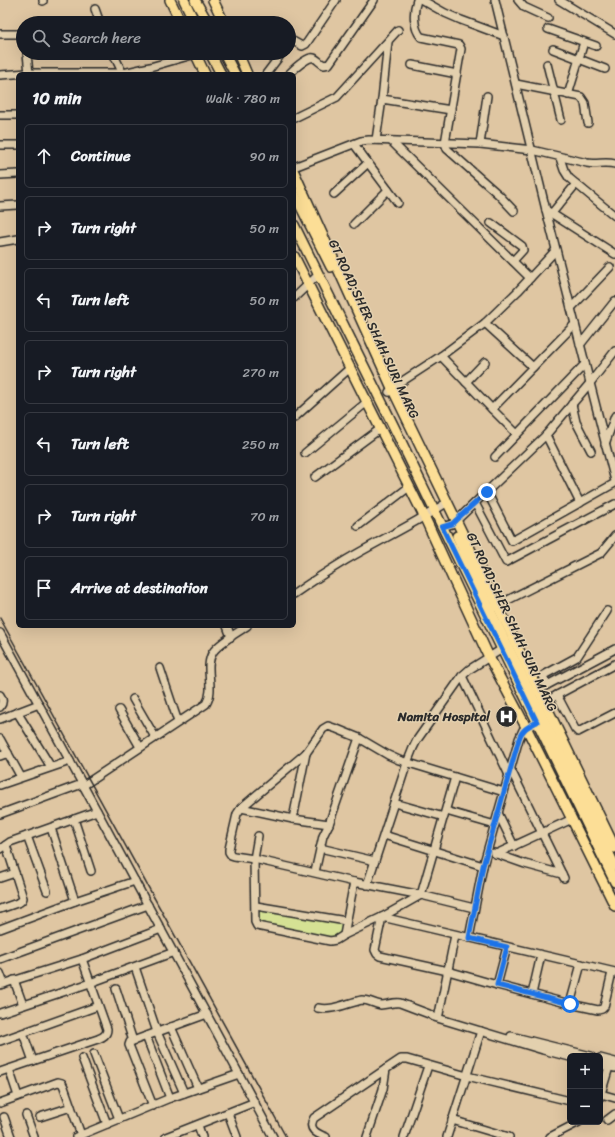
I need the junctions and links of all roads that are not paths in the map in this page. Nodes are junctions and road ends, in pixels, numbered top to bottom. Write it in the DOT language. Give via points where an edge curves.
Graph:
graph roads {
  1 [pos="170,0"];
  2 [pos="184,0"];
  3 [pos="195,0"];
  4 [pos="213,0"];
  5 [pos="336,0"];
  6 [pos="374,0"];
  7 [pos="416,0"];
  8 [pos="422,0"];
  9 [pos="495,0"];
  10 [pos="518,0"];
  11 [pos="559,0"];
  12 [pos="95,9"];
  13 [pos="98,16"];
  14 [pos="178,16"];
  15 [pos="192,16"];
  16 [pos="204,16"];
  17 [pos="221,16"];
  18 [pos="548,18"];
  19 [pos="548,28"];
  20 [pos="398,30"];
  21 [pos="0,34"];
  22 [pos="16,34"];
  23 [pos="615,34"];
  24 [pos="504,36"];
  25 [pos="388,42"];
  26 [pos="584,42"];
  27 [pos="296,43"];
  28 [pos="596,46"];
  29 [pos="553,49"];
  30 [pos="579,59"];
  31 [pos="28,60"];
  32 [pos="116,60"];
  33 [pos="175,60"];
  34 [pos="199,60"];
  35 [pos="214,60"];
  36 [pos="228,60"];
  37 [pos="241,60"];
  38 [pos="277,60"];
  39 [pos="547,64"];
  40 [pos="412,65"];
  41 [pos="605,69"];
  42 [pos="29,72"];
  43 [pos="122,72"];
  44 [pos="131,72"];
  45 [pos="204,72"];
  46 [pos="220,72"];
  47 [pos="234,72"];
  48 [pos="246,72"];
  49 [pos="268,72"];
  50 [pos="291,72"];
  51 [pos="0,74"];
  52 [pos="16,74"];
  53 [pos="457,74"];
  54 [pos="516,84"];
  55 [pos="555,92"];
  56 [pos="568,95"];
  57 [pos="487,96"];
  58 [pos="382,99"];
  59 [pos="451,110"];
  60 [pos="16,115"];
  61 [pos="0,116"];
  62 [pos="296,117"];
  63 [pos="561,120"];
  64 [pos="588,122"];
  65 [pos="376,140"];
  66 [pos="391,141"];
  67 [pos="445,143"];
  68 [pos="16,144"];
  69 [pos="354,144"];
  70 [pos="480,144"];
  71 [pos="0,145"];
  72 [pos="532,150"];
  73 [pos="560,158"];
  74 [pos="368,163"];
  75 [pos="615,164"];
  76 [pos="296,166"];
  77 [pos="16,174"];
  78 [pos="0,175"];
  79 [pos="296,176"];
  80 [pos="576,184"];
  81 [pos="388,190"];
  82 [pos="334,194"];
  83 [pos="296,197"];
  84 [pos="398,202"];
  85 [pos="16,205"];
  86 [pos="0,206"];
  87 [pos="514,211"];
  88 [pos="549,212"];
  89 [pos="615,216"];
  90 [pos="491,223"];
  91 [pos="354,224"];
  92 [pos="296,229"];
  93 [pos="16,239"];
  94 [pos="0,242"];
  95 [pos="556,250"];
  96 [pos="615,254"];
  97 [pos="296,260"];
  98 [pos="513,261"];
  99 [pos="610,267"];
  100 [pos="318,274"];
  101 [pos="530,278"];
  102 [pos="308,284"];
  103 [pos="296,296"];
  104 [pos="615,301"];
  105 [pos="571,308"];
  106 [pos="485,324"];
  107 [pos="575,324"];
  108 [pos="580,344"];
  109 [pos="614,352"];
  110 [pos="441,356"];
  111 [pos="485,362"];
  112 [pos="585,364"];
  113 [pos="533,367"];
  114 [pos="350,368"];
  115 [pos="466,382"];
  116 [pos="590,383"];
  117 [pos="391,390"];
  118 [pos="367,402"];
  119 [pos="572,404"];
  120 [pos="492,409"];
  121 [pos="296,416"];
  122 [pos="615,416"];
  123 [pos="380,429"];
  124 [pos="517,434"];
  125 [pos="546,435"];
  126 [pos="606,444"];
  127 [pos="591,451"];
  128 [pos="607,451"];
  129 [pos="305,453"];
  130 [pos="615,454"];
  131 [pos="495,457"];
  132 [pos="315,477"];
  133 [pos="615,482"];
  134 [pos="410,487"];
  135 [pos="487,492"];
  136 [pos="475,503"];
  137 [pos="580,503"];
  138 [pos="615,504"];
  139 [pos="443,505"];
  140 [pos="435,510"];
  141 [pos="424,516"];
  142 [pos="454,522"];
  143 [pos="358,526"];
  144 [pos="442,527"];
  145 [pos="615,536"];
  146 [pos="296,593"];
  147 [pos="494,608"];
  148 [pos="607,611"];
  149 [pos="228,628"];
  150 [pos="244,628"];
  151 [pos="0,634"];
  152 [pos="231,637"];
  153 [pos="502,649"];
  154 [pos="615,649"];
  155 [pos="489,656"];
  156 [pos="571,661"];
  157 [pos="615,664"];
  158 [pos="160,668"];
  159 [pos="576,670"];
  160 [pos="462,676"];
  161 [pos="547,685"];
  162 [pos="535,692"];
  163 [pos="0,695"];
  164 [pos="557,695"];
  165 [pos="133,699"];
  166 [pos="544,702"];
  167 [pos="39,704"];
  168 [pos="0,706"];
  169 [pos="119,710"];
  170 [pos="17,712"];
  171 [pos="615,713"];
  172 [pos="0,719"];
  173 [pos="178,722"];
  174 [pos="537,722"];
  175 [pos="526,727"];
  176 [pos="155,737"];
  177 [pos="0,738"];
  178 [pos="359,738"];
  179 [pos="140,747"];
  180 [pos="8,753"];
  181 [pos="306,753"];
  182 [pos="0,756"];
  183 [pos="70,761"];
  184 [pos="407,763"];
  185 [pos="51,767"];
  186 [pos="510,772"];
  187 [pos="21,777"];
  188 [pos="455,778"];
  189 [pos="0,785"];
  190 [pos="83,785"];
  191 [pos="504,792"];
  192 [pos="394,803"];
  193 [pos="240,808"];
  194 [pos="97,811"];
  195 [pos="498,813"];
  196 [pos="0,814"];
  197 [pos="445,814"];
  198 [pos="74,819"];
  199 [pos="293,819"];
  200 [pos="572,819"];
  201 [pos="329,824"];
  202 [pos="495,825"];
  203 [pos="50,828"];
  204 [pos="542,833"];
  205 [pos="384,835"];
  206 [pos="27,836"];
  207 [pos="258,836"];
  208 [pos="514,846"];
  209 [pos="3,847"];
  210 [pos="320,848"];
  211 [pos="615,848"];
  212 [pos="487,850"];
  213 [pos="434,852"];
  214 [pos="496,854"];
  215 [pos="254,859"];
  216 [pos="375,862"];
  217 [pos="483,866"];
  218 [pos="615,866"];
  219 [pos="91,871"];
  220 [pos="315,872"];
  221 [pos="15,873"];
  222 [pos="0,878"];
  223 [pos="135,881"];
  224 [pos="354,882"];
  225 [pos="615,882"];
  226 [pos="367,885"];
  227 [pos="47,891"];
  228 [pos="421,895"];
  229 [pos="76,901"];
  230 [pos="148,905"];
  231 [pos="256,906"];
  232 [pos="615,906"];
  233 [pos="474,908"];
  234 [pos="0,909"];
  235 [pos="382,918"];
  236 [pos="346,921"];
  237 [pos="0,929"];
  238 [pos="161,929"];
  239 [pos="344,935"];
  240 [pos="455,935"];
  241 [pos="469,938"];
  242 [pos="507,947"];
  243 [pos="174,952"];
  244 [pos="541,955"];
  245 [pos="0,958"];
  246 [pos="82,959"];
  247 [pos="581,964"];
  248 [pos="135,967"];
  249 [pos="448,971"];
  250 [pos="613,972"];
  251 [pos="0,973"];
  252 [pos="14,980"];
  253 [pos="90,983"];
  254 [pos="2,985"];
  255 [pos="497,985"];
  256 [pos="116,989"];
  257 [pos="532,994"];
  258 [pos="570,1004"];
  259 [pos="23,1005"];
  260 [pos="98,1006"];
  261 [pos="318,1008"];
  262 [pos="0,1013"];
  263 [pos="207,1014"];
  264 [pos="428,1014"];
  265 [pos="439,1014"];
  266 [pos="171,1027"];
  267 [pos="156,1032"];
  268 [pos="481,1032"];
  269 [pos="24,1033"];
  270 [pos="146,1036"];
  271 [pos="0,1041"];
  272 [pos="133,1041"];
  273 [pos="579,1053"];
  274 [pos="94,1054"];
  275 [pos="567,1056"];
  276 [pos="82,1058"];
  277 [pos="603,1059"];
  278 [pos="34,1061"];
  279 [pos="615,1062"];
  280 [pos="428,1066"];
  281 [pos="612,1068"];
  282 [pos="9,1069"];
  283 [pos="386,1069"];
  284 [pos="0,1072"];
  285 [pos="239,1074"];
  286 [pos="467,1076"];
  287 [pos="198,1088"];
  288 [pos="603,1089"];
  289 [pos="184,1093"];
  290 [pos="18,1096"];
  291 [pos="603,1096"];
  292 [pos="170,1098"];
  293 [pos="615,1098"];
  294 [pos="567,1100"];
  295 [pos="255,1102"];
  296 [pos="0,1103"];
  297 [pos="153,1106"];
  298 [pos="71,1107"];
  299 [pos="228,1113"];
  300 [pos="615,1114"];
  301 [pos="26,1115"];
  302 [pos="4,1117"];
  303 [pos="40,1117"];
  304 [pos="119,1119"];
  305 [pos="452,1120"];
  306 [pos="607,1120"];
  307 [pos="107,1124"];
  308 [pos="198,1125"];
  309 [pos="573,1125"];
  310 [pos="79,1136"];
  311 [pos="11,1137"];
  312 [pos="34,1137"];
  313 [pos="166,1137"];
  314 [pos="202,1137"];
  315 [pos="237,1137"];
  316 [pos="273,1137"];
  317 [pos="326,1137"];
  318 [pos="367,1137"];
  319 [pos="404,1137"];
  320 [pos="447,1137"];
  321 [pos="509,1137"];
  322 [pos="550,1137"];
  1 -- 14 [label="main road"];
  2 -- 15 [label="main road"];
  3 -- 16 [label="main road"];
  4 -- 17 [label="main road"];
  5 -- 27 [label="street" via="306,44 302,46"];
  6 -- 50 [label="street" via="329,64 324,65 311,58"];
  7 -- 53 [label="street" via="414,14 419,35 459,45 461,49"];
  8 -- 24 [label="street" via="445,14"];
  9 -- 24 [label="street"];
  10 -- 18 [label="street" via="524,7"];
  11 -- 23 [label="street"];
  12 -- 13 [label="street"];
  19 -- 26 [label="street"];
  20 -- 25 [label="street"];
  21 -- 22 [label="street"];
  24 -- 54 [label="street"];
  25 -- 58 [label="street"];
  25 -- 62 [label="street" via="336,97"];
  26 -- 28 [label="street"];
  26 -- 30 [label="street"];
  29 -- 30 [label="street"];
  30 -- 41 [label="street"];
  30 -- 56 [label="street"];
  31 -- 42 [label="street"];
  32 -- 43 [label="street"];
  33 -- 44 [label="street"];
  34 -- 45 [label="main road"];
  35 -- 46 [label="main road"];
  36 -- 47 [label="main road"];
  37 -- 48 [label="main road"];
  38 -- 49 [label="street"];
  39 -- 55 [label="street"];
  40 -- 53 [label="street"];
  51 -- 52 [label="street"];
  53 -- 59 [label="street"];
  54 -- 55 [label="street"];
  54 -- 72 [label="street"];
  55 -- 56 [label="street"];
  55 -- 63 [label="street"];
  56 -- 64 [label="street" via="583,98"];
  57 -- 70 [label="street"];
  58 -- 59 [label="street"];
  58 -- 65 [label="street"];
  59 -- 67 [label="street"];
  60 -- 61 [label="street"];
  65 -- 66 [label="street"];
  65 -- 69 [label="street"];
  66 -- 67 [label="street"];
  66 -- 98 [label="street"];
  67 -- 70 [label="street"];
  67 -- 87 [label="street" via="447,149"];
  68 -- 71 [label="street"];
  69 -- 74 [label="street"];
  69 -- 76 [label="street"];
  70 -- 72 [label="street"];
  72 -- 73 [label="street"];
  72 -- 88 [label="street"];
  73 -- 75 [label="street" via="592,164"];
  73 -- 80 [label="street" via="566,174"];
  74 -- 81 [label="street"];
  74 -- 82 [label="street"];
  77 -- 78 [label="street"];
  79 -- 117 [label="main road"];
  80 -- 88 [label="street"];
  80 -- 89 [label="street"];
  81 -- 84 [label="street"];
  81 -- 91 [label="street"];
  83 -- 117 [label="main road, GT ROAD;SHER SHAH SURI MARG"];
  85 -- 86 [label="street"];
  88 -- 95 [label="street"];
  88 -- 96 [label="street"];
  90 -- 98 [label="street" via="522,246 523,250"];
  92 -- 100 [label="main road, GT ROAD;SHER SHAH SURI MARG"];
  93 -- 94 [label="street"];
  95 -- 101 [label="street"];
  95 -- 105 [label="street"];
  97 -- 102 [label="main road"];
  98 -- 101 [label="street"];
  99 -- 105 [label="street"];
  100 -- 102 [label="street"];
  100 -- 140 [label="main road, GT ROAD;SHER SHAH SURI MARG"];
  101 -- 106 [label="street"];
  102 -- 103 [label="street"];
  102 -- 114 [label="main road"];
  104 -- 108 [label="street"];
  105 -- 107 [label="street"];
  106 -- 110 [label="street"];
  106 -- 113 [label="street"];
  107 -- 108 [label="street"];
  107 -- 113 [label="street"];
  108 -- 112 [label="street"];
  109 -- 116 [label="street"];
  110 -- 115 [label="street"];
  110 -- 117 [label="street"];
  111 -- 115 [label="street"];
  112 -- 116 [label="street"];
  112 -- 124 [label="street"];
  113 -- 120 [label="street"];
  114 -- 118 [label="main road"];
  114 -- 121 [label="street"];
  115 -- 120 [label="street"];
  116 -- 119 [label="street"];
  116 -- 126 [label="street"];
  117 -- 139 [label="main road, GT ROAD;SHER SHAH SURI MARG"];
  117 -- 142 [label="main road"];
  118 -- 123 [label="main road"];
  118 -- 129 [label="street"];
  119 -- 125 [label="street"];
  119 -- 127 [label="street" via="576,422"];
  120 -- 124 [label="street"];
  122 -- 126 [label="street"];
  123 -- 132 [label="street"];
  123 -- 134 [label="main road"];
  124 -- 131 [label="street"];
  125 -- 135 [label="street"];
  125 -- 137 [label="street"];
  126 -- 128 [label="street"];
  128 -- 130 [label="street"];
  128 -- 133 [label="street"];
  133 -- 137 [label="street"];
  134 -- 141 [label="main road"];
  134 -- 143 [label="street"];
  135 -- 136 [label="street"];
  135 -- 137 [label="street" via="512,541"];
  136 -- 138 [label="street" via="506,562"];
  136 -- 142 [label="street"];
  139 -- 140 [label="street"];
  139 -- 142 [label="main road, GT ROAD;SHER SHAH SURI MARG"];
  140 -- 141 [label="street"];
  140 -- 144 [label="main road, GT ROAD;SHER SHAH SURI MARG"];
  141 -- 146 [label="street" via="346,560"];
  141 -- 155 [label="main road"];
  142 -- 144 [label="street"];
  142 -- 147 [label="main road, GT ROAD;SHER SHAH SURI MARG"];
  144 -- 153 [label="main road, GT ROAD;SHER SHAH SURI MARG"];
  145 -- 147 [label="street" via="601,553"];
  147 -- 162 [label="main road, GT ROAD;SHER SHAH SURI MARG"];
  148 -- 156 [label="street" via="577,657"];
  149 -- 152 [label="street"];
  150 -- 152 [label="street"];
  151 -- 167 [label="street"];
  152 -- 173 [label="street" via="218,646 210,657 209,700"];
  153 -- 155 [label="street"];
  153 -- 174 [label="main road, GT ROAD;SHER SHAH SURI MARG"];
  154 -- 159 [label="street"];
  155 -- 160 [label="street"];
  155 -- 175 [label="main road"];
  156 -- 159 [label="street"];
  156 -- 161 [label="street" via="543,676"];
  157 -- 164 [label="street"];
  158 -- 173 [label="street"];
  159 -- 161 [label="street"];
  160 -- 184 [label="street" via="417,740"];
  160 -- 186 [label="street"];
  161 -- 162 [label="street"];
  162 -- 166 [label="main road"];
  162 -- 218 [label="main road, GT ROAD;SHER SHAH SURI MARG"];
  163 -- 168 [label="street"];
  164 -- 166 [label="street"];
  164 -- 171 [label="street" via="578,732"];
  165 -- 176 [label="street"];
  166 -- 211 [label="main road"];
  167 -- 170 [label="street"];
  167 -- 183 [label="street"];
  169 -- 179 [label="street"];
  170 -- 172 [label="street"];
  170 -- 185 [label="street"];
  173 -- 176 [label="street"];
  174 -- 175 [label="street"];
  174 -- 225 [label="main road, GT ROAD;SHER SHAH SURI MARG"];
  175 -- 186 [label="street" via="521,733"];
  175 -- 200 [label="main road"];
  176 -- 179 [label="street"];
  177 -- 180 [label="street"];
  178 -- 181 [label="street" via="328,726"];
  178 -- 184 [label="street"];
  178 -- 201 [label="street"];
  179 -- 190 [label="street"];
  180 -- 182 [label="street"];
  180 -- 187 [label="street"];
  181 -- 193 [label="street"];
  181 -- 199 [label="street"];
  183 -- 185 [label="street"];
  183 -- 190 [label="street"];
  184 -- 188 [label="street"];
  184 -- 192 [label="street"];
  185 -- 187 [label="street"];
  186 -- 191 [label="street"];
  186 -- 204 [label="street"];
  187 -- 189 [label="street"];
  188 -- 191 [label="street"];
  188 -- 197 [label="street"];
  190 -- 194 [label="street"];
  190 -- 196 [label="street"];
  191 -- 195 [label="street"];
  192 -- 197 [label="street"];
  192 -- 205 [label="street"];
  193 -- 199 [label="street"];
  193 -- 215 [label="street" via="229,852 234,856"];
  194 -- 198 [label="street"];
  194 -- 223 [label="street"];
  195 -- 202 [label="street"];
  195 -- 208 [label="street"];
  197 -- 202 [label="street"];
  197 -- 213 [label="street"];
  198 -- 203 [label="street"];
  198 -- 219 [label="street"];
  199 -- 201 [label="street"];
  200 -- 204 [label="street"];
  200 -- 232 [label="main road"];
  201 -- 210 [label="street"];
  202 -- 212 [label="street"];
  203 -- 206 [label="street"];
  203 -- 229 [label="street"];
  204 -- 208 [label="street"];
  204 -- 214 [label="street" via="563,876"];
  205 -- 213 [label="street"];
  205 -- 216 [label="street"];
  206 -- 209 [label="street"];
  206 -- 227 [label="street"];
  207 -- 215 [label="street"];
  208 -- 214 [label="street"];
  209 -- 221 [label="street"];
  210 -- 216 [label="street"];
  210 -- 220 [label="street"];
  212 -- 214 [label="street"];
  212 -- 217 [label="street"];
  213 -- 217 [label="street"];
  213 -- 228 [label="street"];
  215 -- 220 [label="street"];
  215 -- 231 [label="street"];
  216 -- 226 [label="street"];
  217 -- 233 [label="street"];
  220 -- 224 [label="street"];
  221 -- 222 [label="street"];
  221 -- 234 [label="street" via="22,900"];
  223 -- 229 [label="street"];
  223 -- 230 [label="street"];
  224 -- 226 [label="street"];
  224 -- 236 [label="street"];
  226 -- 228 [label="street"];
  228 -- 233 [label="street"];
  228 -- 235 [label="street"];
  229 -- 237 [label="street"];
  230 -- 238 [label="street"];
  230 -- 245 [label="street"];
  231 -- 236 [label="street"];
  231 -- 239 [label="street" via="256,924 260,927 330,941"];
  233 -- 241 [label="street"];
  235 -- 239 [label="street"];
  235 -- 240 [label="street"];
  235 -- 249 [label="street" via="375,950 377,954"];
  236 -- 239 [label="street"];
  238 -- 243 [label="street"];
  238 -- 246 [label="street"];
  240 -- 241 [label="street"];
  240 -- 249 [label="street"];
  241 -- 242 [label="street"];
  242 -- 244 [label="street"];
  242 -- 255 [label="street"];
  243 -- 248 [label="street"];
  243 -- 263 [label="street"];
  244 -- 247 [label="street"];
  244 -- 257 [label="street"];
  246 -- 252 [label="street"];
  246 -- 253 [label="street"];
  247 -- 250 [label="street"];
  247 -- 258 [label="street"];
  248 -- 253 [label="street"];
  248 -- 267 [label="street"];
  249 -- 255 [label="street"];
  249 -- 265 [label="street"];
  250 -- 258 [label="street" via="602,1009"];
  251 -- 254 [label="street"];
  252 -- 254 [label="street"];
  252 -- 259 [label="street"];
  253 -- 259 [label="street"];
  253 -- 260 [label="street"];
  255 -- 257 [label="street"];
  256 -- 272 [label="street"];
  257 -- 258 [label="street"];
  259 -- 262 [label="street"];
  260 -- 269 [label="street"];
  260 -- 278 [label="street" via="107,1033 104,1036"];
  261 -- 264 [label="street" via="332,1008 366,1000 382,1005 396,1002"];
  263 -- 266 [label="street"];
  263 -- 285 [label="street"];
  264 -- 265 [label="street"];
  264 -- 268 [label="street"];
  265 -- 273 [label="street" via="514,1037"];
  266 -- 267 [label="street"];
  266 -- 287 [label="street"];
  267 -- 270 [label="street"];
  267 -- 289 [label="street"];
  268 -- 275 [label="street"];
  268 -- 286 [label="street"];
  269 -- 271 [label="street"];
  269 -- 278 [label="street"];
  270 -- 272 [label="street"];
  270 -- 292 [label="street"];
  272 -- 297 [label="street" via="129,1045"];
  274 -- 304 [label="street"];
  276 -- 307 [label="street"];
  277 -- 279 [label="street"];
  278 -- 282 [label="street"];
  280 -- 283 [label="street" via="407,1059 400,1060"];
  280 -- 286 [label="street"];
  280 -- 319 [label="street"];
  281 -- 288 [label="street"];
  282 -- 284 [label="street"];
  282 -- 290 [label="street"];
  283 -- 317 [label="street" via="314,1118 314,1131"];
  283 -- 318 [label="street" via="383,1089"];
  285 -- 287 [label="street"];
  285 -- 295 [label="street"];
  286 -- 294 [label="street"];
  286 -- 305 [label="street"];
  287 -- 289 [label="street"];
  289 -- 292 [label="street"];
  290 -- 296 [label="street"];
  290 -- 298 [label="street" via="58,1082 64,1087"];
  291 -- 293 [label="street"];
  292 -- 297 [label="street"];
  295 -- 299 [label="street"];
  295 -- 316 [label="street"];
  297 -- 304 [label="street"];
  298 -- 303 [label="street"];
  298 -- 310 [label="street"];
  299 -- 308 [label="street"];
  299 -- 315 [label="street"];
  300 -- 306 [label="street"];
  301 -- 312 [label="street"];
  302 -- 311 [label="street"];
  304 -- 307 [label="street"];
  305 -- 320 [label="street"];
  305 -- 321 [label="street"];
  307 -- 310 [label="street"];
  308 -- 313 [label="street"];
  308 -- 314 [label="street"];
  309 -- 322 [label="street"];
}
